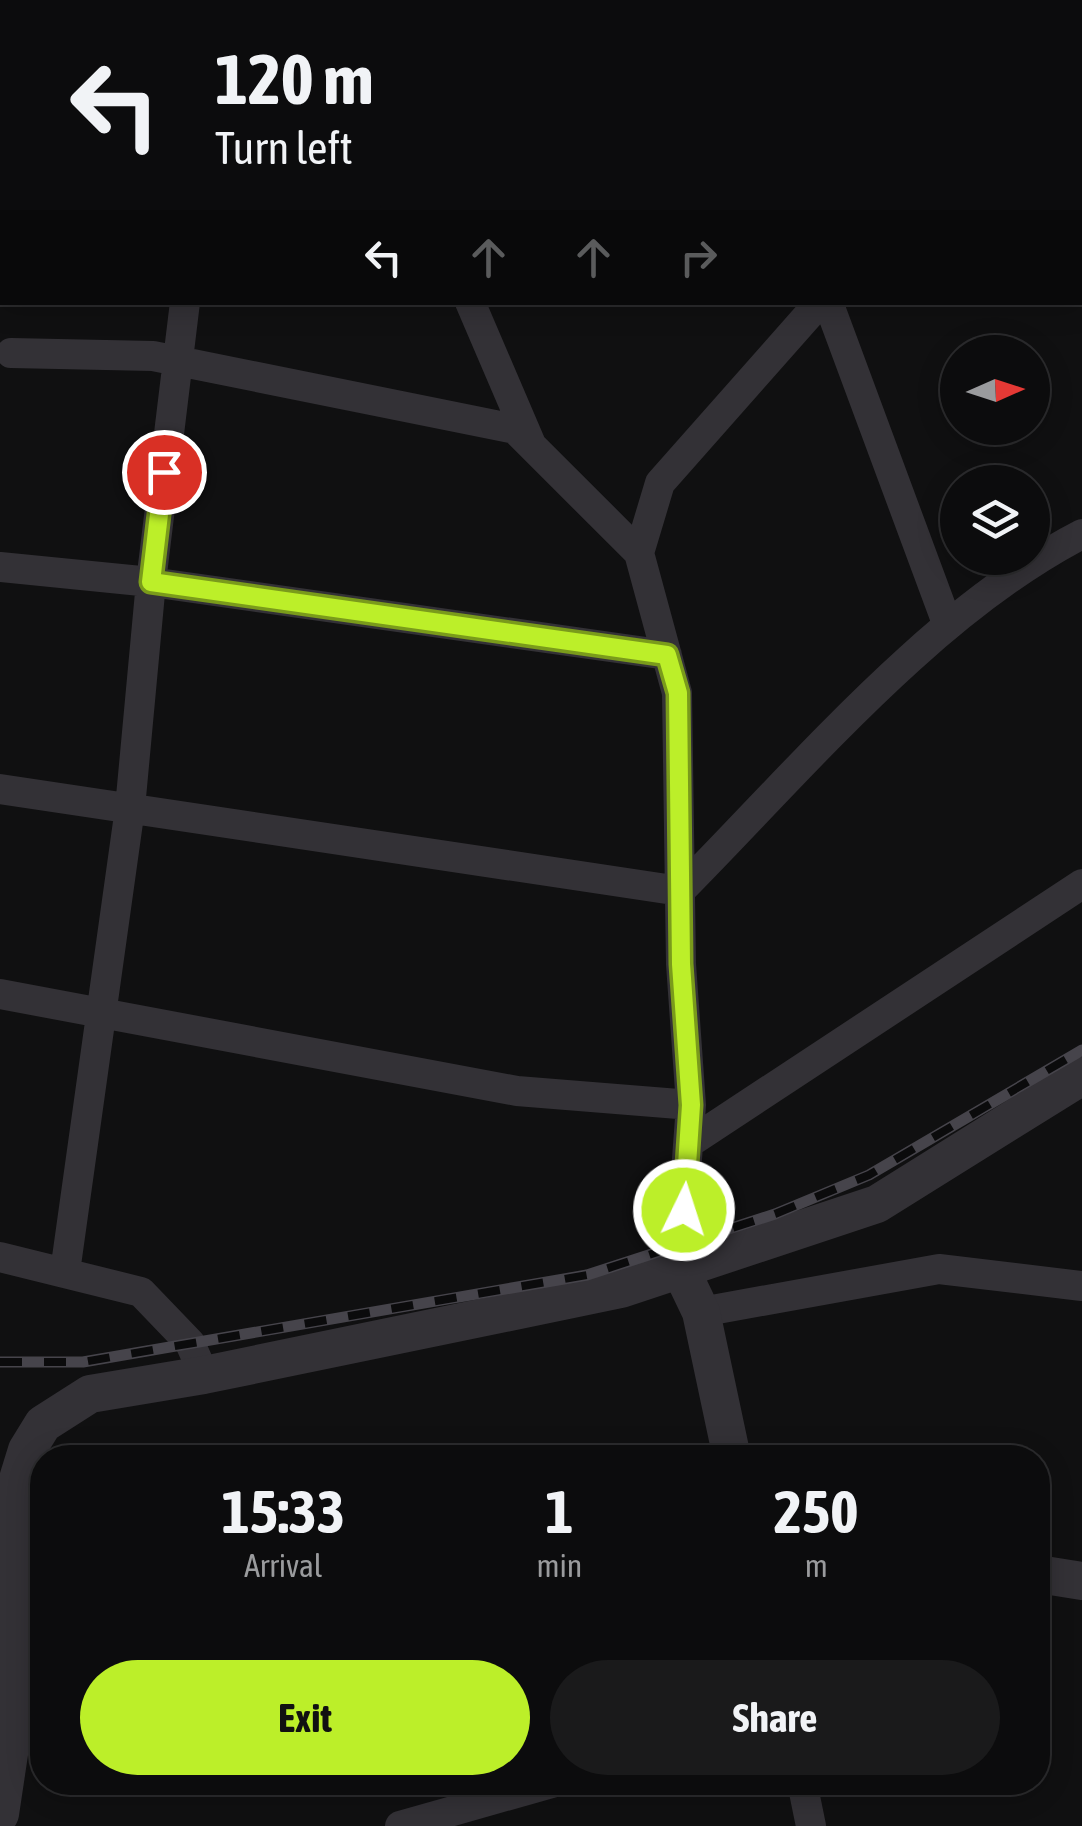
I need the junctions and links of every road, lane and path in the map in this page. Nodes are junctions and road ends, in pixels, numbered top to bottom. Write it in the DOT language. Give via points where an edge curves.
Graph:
graph roads {
  1 [pos="185,305"];
  2 [pos="471,305"];
  3 [pos="821,305"];
  4 [pos="825,305"];
  5 [pos="10,353"];
  6 [pos="178,361"];
  7 [pos="530,444"];
  8 [pos="1082,534"];
  9 [pos="639,553"];
  10 [pos="0,567"];
  11 [pos="151,582"];
  12 [pos="947,622"];
  13 [pos="667,655"];
  14 [pos="0,788"];
  15 [pos="130,808"];
  16 [pos="1082,884"];
  17 [pos="680,891"];
  18 [pos="0,994"];
  19 [pos="101,1013"];
  20 [pos="1082,1076"];
  21 [pos="691,1105"];
  22 [pos="689,1142"];
  23 [pos="0,1258"];
  24 [pos="679,1266"];
  25 [pos="65,1272"];
  26 [pos="1082,1286"];
  27 [pos="701,1312"];
  28 [pos="204,1376"];
  29 [pos="30,1445"];
  30 [pos="30,1445"];
  31 [pos="729,1445"];
  32 [pos="1050,1576"];
  33 [pos="1082,1581"];
  34 [pos="29,1687"];
  35 [pos="509,1795"];
  36 [pos="805,1795"];
  37 [pos="0,1814"];
  38 [pos="400,1826"];
  39 [pos="811,1826"];
  1 -- 6 [label="street"];
  2 -- 7 [label="street"];
  3 -- 9 [label="street" via="660,483"];
  4 -- 12 [label="street"];
  5 -- 6 [label="street"];
  6 -- 7 [label="street" via="515,429"];
  6 -- 11 [label="street"];
  7 -- 9 [label="street"];
  8 -- 12 [label="street"];
  9 -- 13 [label="street"];
  10 -- 11 [label="street"];
  11 -- 13 [label="street"];
  11 -- 15 [label="street"];
  12 -- 17 [label="street"];
  13 -- 17 [label="street" via="678,693"];
  14 -- 15 [label="street"];
  15 -- 17 [label="street"];
  15 -- 19 [label="street"];
  16 -- 22 [label="street"];
  17 -- 21 [label="street"];
  18 -- 19 [label="street"];
  19 -- 21 [label="street" via="517,1091"];
  19 -- 25 [label="street"];
  20 -- 24 [label="street" via="876,1204"];
  21 -- 22 [label="street"];
  22 -- 24 [label="street"];
  23 -- 25 [label="street"];
  24 -- 27 [label="street"];
  24 -- 28 [label="street" via="621,1290"];
  25 -- 28 [label="street" via="141,1292 190,1342"];
  26 -- 27 [label="street" via="940,1269"];
  27 -- 31 [label="street"];
  28 -- 30 [label="street" via="90,1394 43,1424"];
  29 -- 34 [label="street" via="18,1479"];
  32 -- 33 [label="street"];
  34 -- 37 [label="street"];
  35 -- 38 [label="street"];
  36 -- 39 [label="street"];
}
